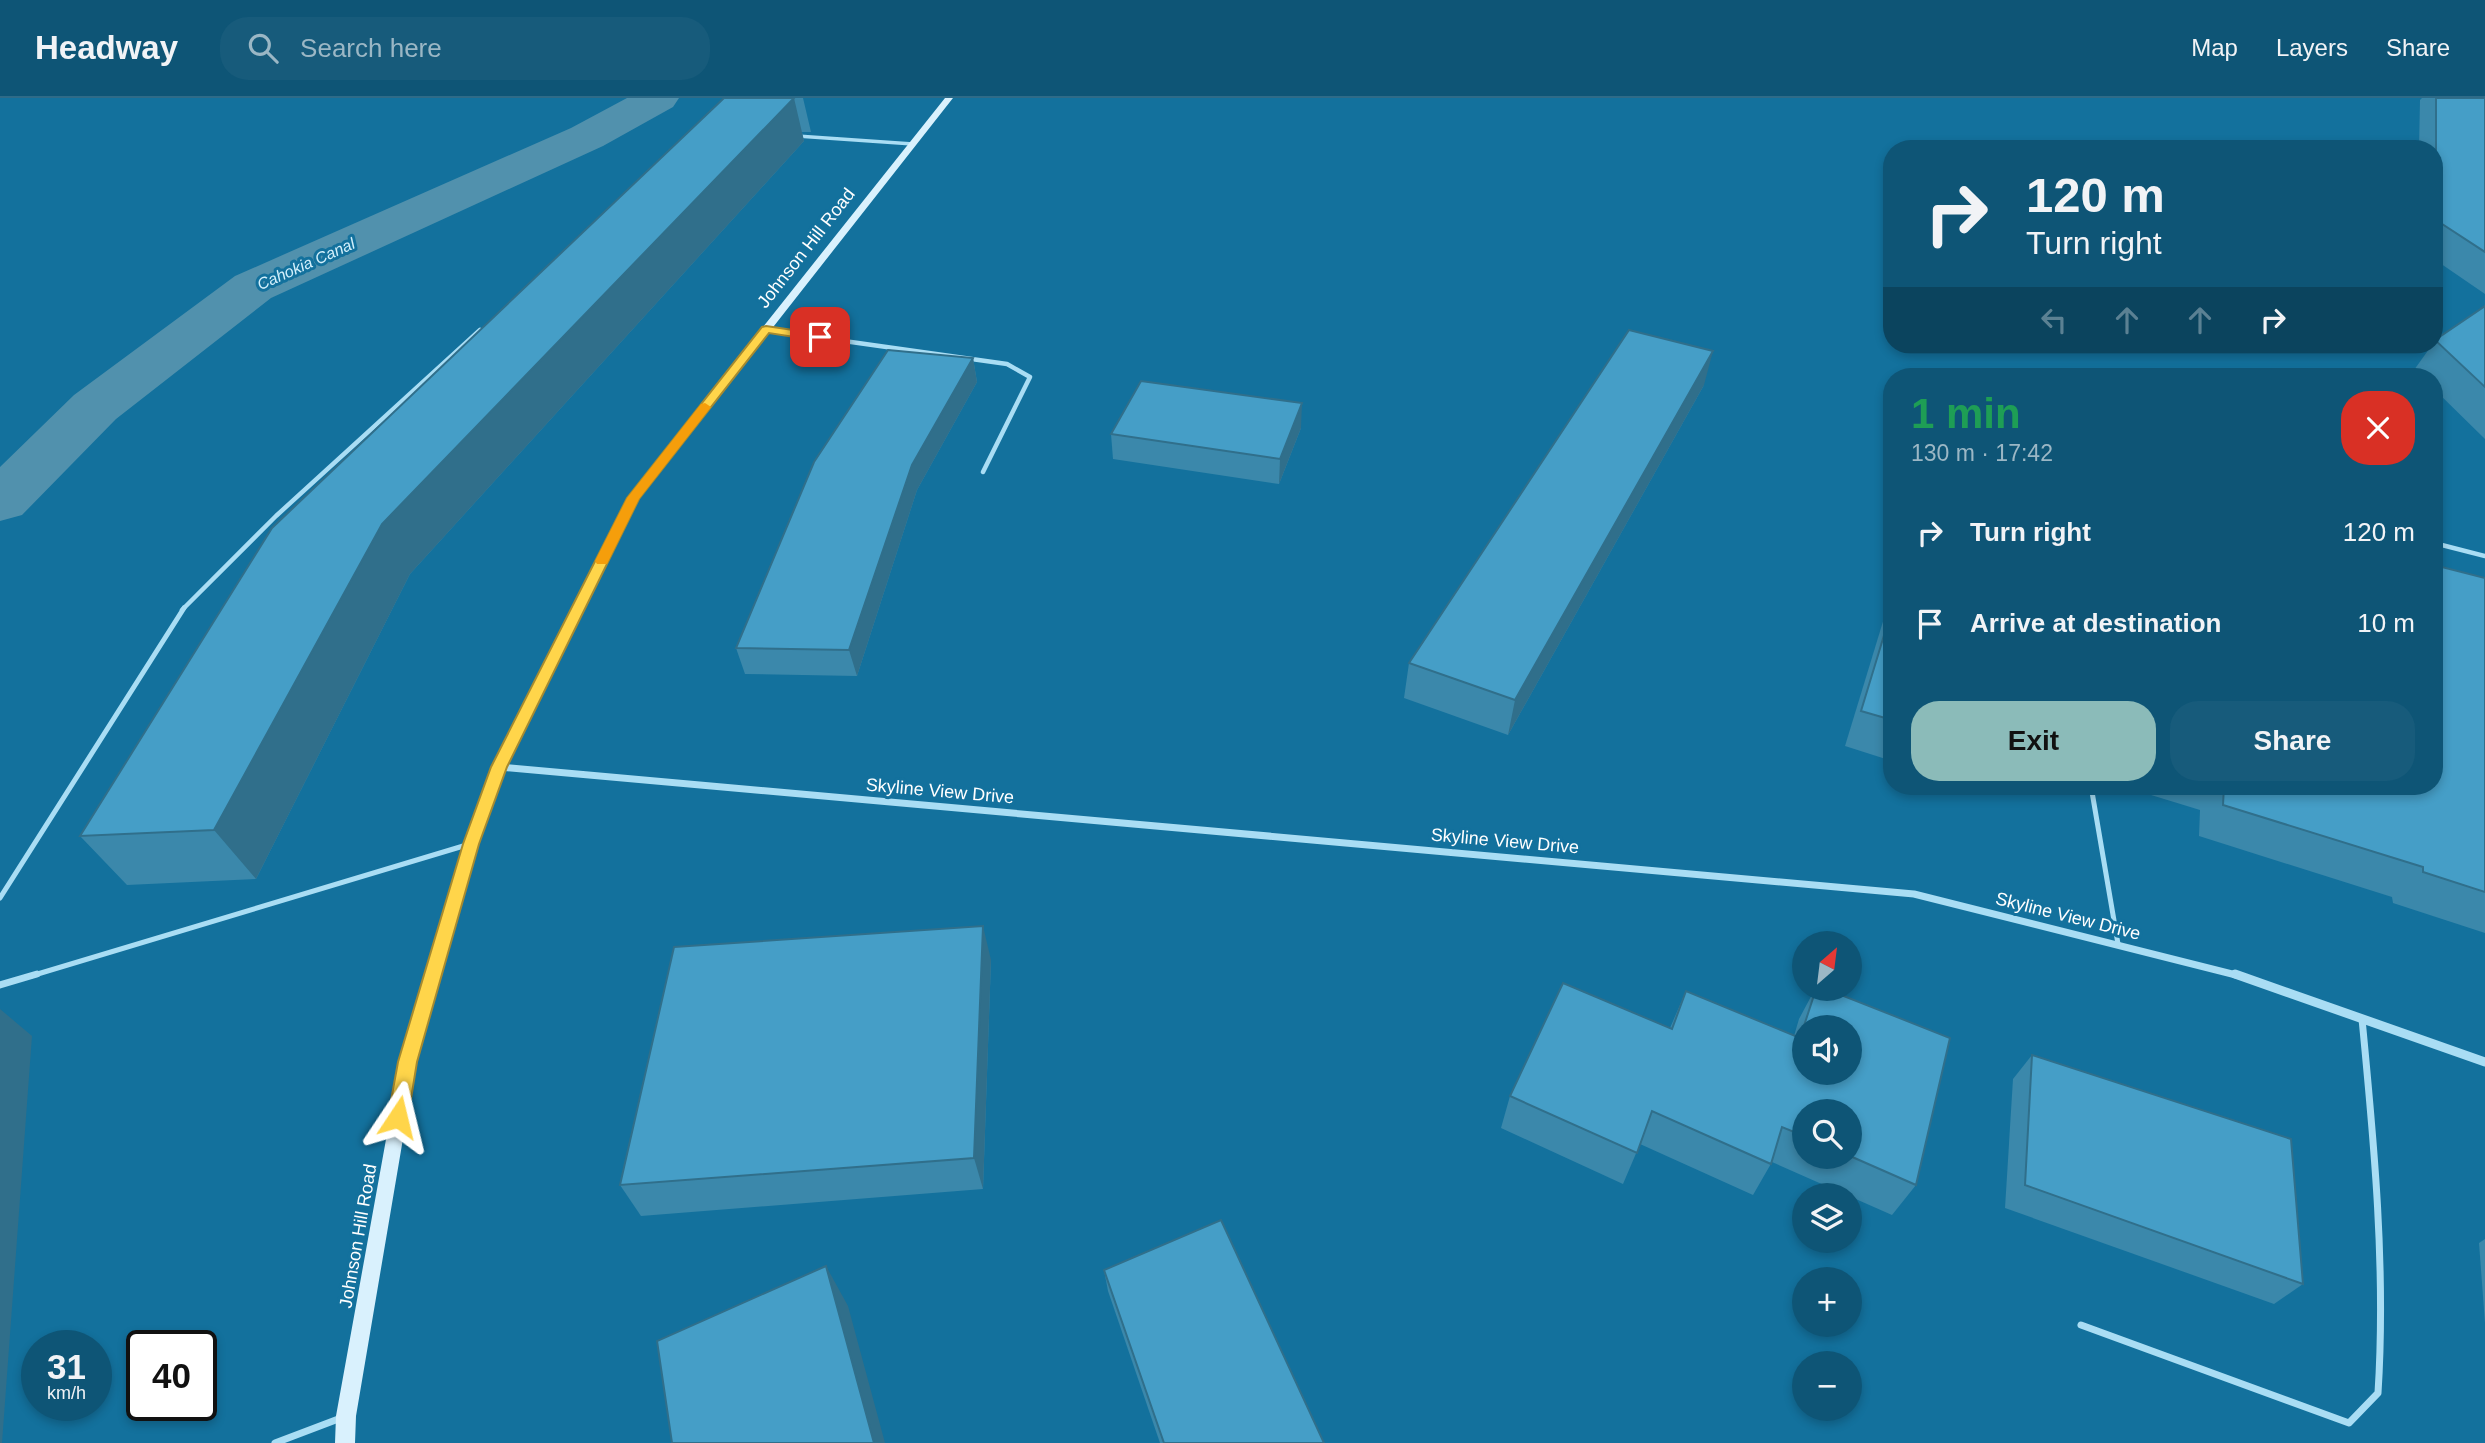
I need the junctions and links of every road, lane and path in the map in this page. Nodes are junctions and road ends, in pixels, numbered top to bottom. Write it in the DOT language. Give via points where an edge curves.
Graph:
graph roads {
  1 [pos="949,98"];
  2 [pos="794,135"];
  3 [pos="913,144"];
  4 [pos="489,322"];
  5 [pos="766,330"];
  6 [pos="983,472"];
  7 [pos="2443,545"];
  8 [pos="2485,556"];
  9 [pos="499,767"];
  10 [pos="2093,795"];
  11 [pos="471,844"];
  12 [pos="0,898"];
  13 [pos="2118,944"];
  14 [pos="0,985"];
  15 [pos="2362,1019"];
  16 [pos="2485,1062"];
  17 [pos="2081,1325"];
  18 [pos="346,1416"];
  19 [pos="275,1443"];
  20 [pos="345,1443"];
  1 -- 3 [label="street, Johnson Hill Road"];
  2 -- 3 [label="lane"];
  3 -- 5 [label="street, Johnson Hill Road"];
  4 -- 12 [label="lane" via="275,516 186,604"];
  5 -- 6 [label="lane" via="1007,364 1030,377"];
  5 -- 9 [label="street, Johnson Hill Road" via="633,498"];
  7 -- 8 [label="lane"];
  9 -- 11 [label="street, Johnson Hill Road"];
  9 -- 13 [label="street, Skyline View Drive" via="1914,894"];
  10 -- 13 [label="lane"];
  11 -- 14 [label="lane"];
  11 -- 18 [label="street, Johnson Hill Road" via="408,1062"];
  13 -- 15 [label="street, Skyline View Drive" via="2221,969"];
  15 -- 16 [label="street, Skyline View Drive"];
  15 -- 17 [label="lane" via="2373,1128 2381,1318 2378,1393 2349,1423"];
  18 -- 19 [label="lane"];
  18 -- 20 [label="street, Johnson Hill Road"];
}
